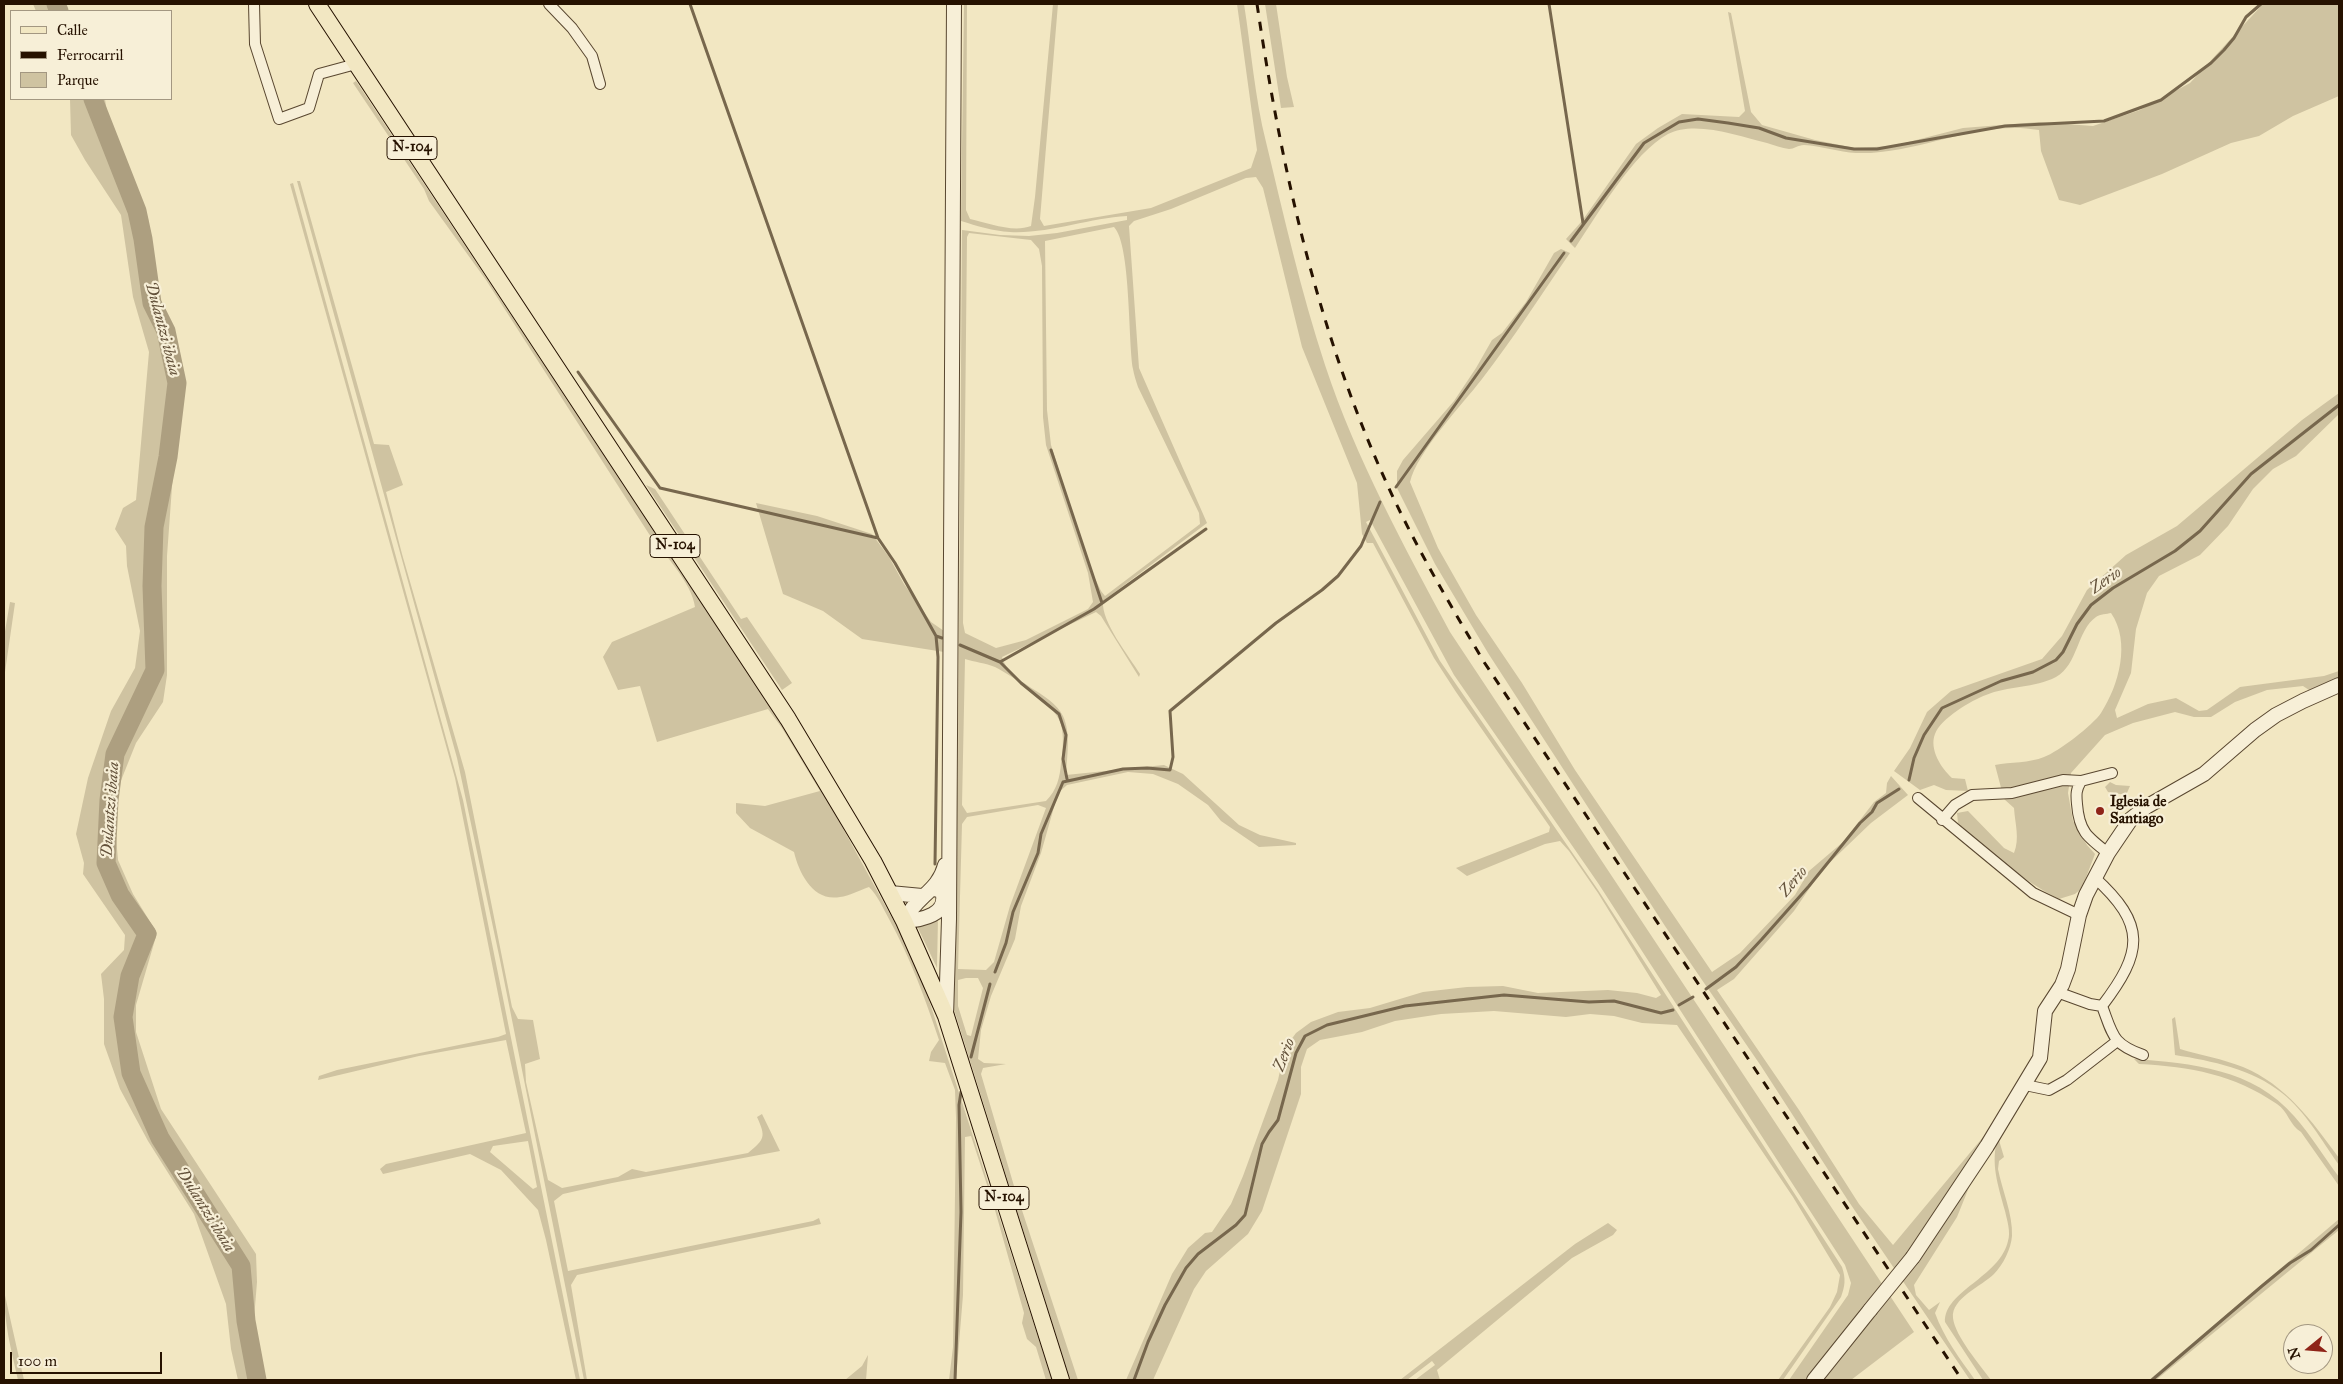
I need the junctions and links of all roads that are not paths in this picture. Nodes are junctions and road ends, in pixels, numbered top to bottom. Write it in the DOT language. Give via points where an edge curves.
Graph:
graph roads {
  1 [pos="254,4"];
  2 [pos="317,4"];
  3 [pos="549,4"];
  4 [pos="954,4"];
  5 [pos="356,64"];
  6 [pos="600,84"];
  7 [pos="2339,685"];
  8 [pos="2112,773"];
  9 [pos="2081,782"];
  10 [pos="1918,798"];
  11 [pos="1942,820"];
  12 [pos="2108,853"];
  13 [pos="2094,878"];
  14 [pos="890,893"];
  15 [pos="937,895"];
  16 [pos="2079,915"];
  17 [pos="904,921"];
  18 [pos="2057,992"];
  19 [pos="2102,1006"];
  20 [pos="946,1016"];
  21 [pos="2116,1042"];
  22 [pos="2143,1055"];
  23 [pos="2025,1085"];
  24 [pos="1061,1380"];
  25 [pos="1814,1380"];
  1 -- 5 [label="street" via="255,44 280,119 309,108 319,74"];
  2 -- 5 [label="main road, N-104"];
  3 -- 6 [label="street" via="592,56"];
  4 -- 15 [label="street" via="948,852"];
  5 -- 14 [label="main road, N-104" via="788,718"];
  7 -- 12 [label="street" via="2276,715 2204,774 2146,807 2131,819"];
  8 -- 9 [label="street"];
  9 -- 11 [label="street" via="2063,780 2012,793 1972,796 1955,804"];
  9 -- 12 [label="street" via="2076,791 2079,823 2087,836"];
  10 -- 11 [label="street"];
  11 -- 16 [label="street" via="2033,893"];
  12 -- 13 [label="street"];
  13 -- 16 [label="street"];
  13 -- 19 [label="street" via="2112,893 2135,938 2130,963"];
  14 -- 15 [label="street"];
  14 -- 17 [label="main road, N-104"];
  15 -- 17 [label="street"];
  15 -- 17 [label="street" via="943,903 936,912 922,920"];
  15 -- 20 [label="street"];
  16 -- 18 [label="street" via="2068,969"];
  17 -- 20 [label="main road, N-104"];
  18 -- 19 [label="street"];
  18 -- 23 [label="street" via="2045,1012 2040,1058"];
  19 -- 21 [label="street"];
  20 -- 24 [label="main road, N-104"];
  21 -- 22 [label="street"];
  21 -- 23 [label="street" via="2049,1090"];
  23 -- 25 [label="street, bridge" via="1913,1257"];
}
